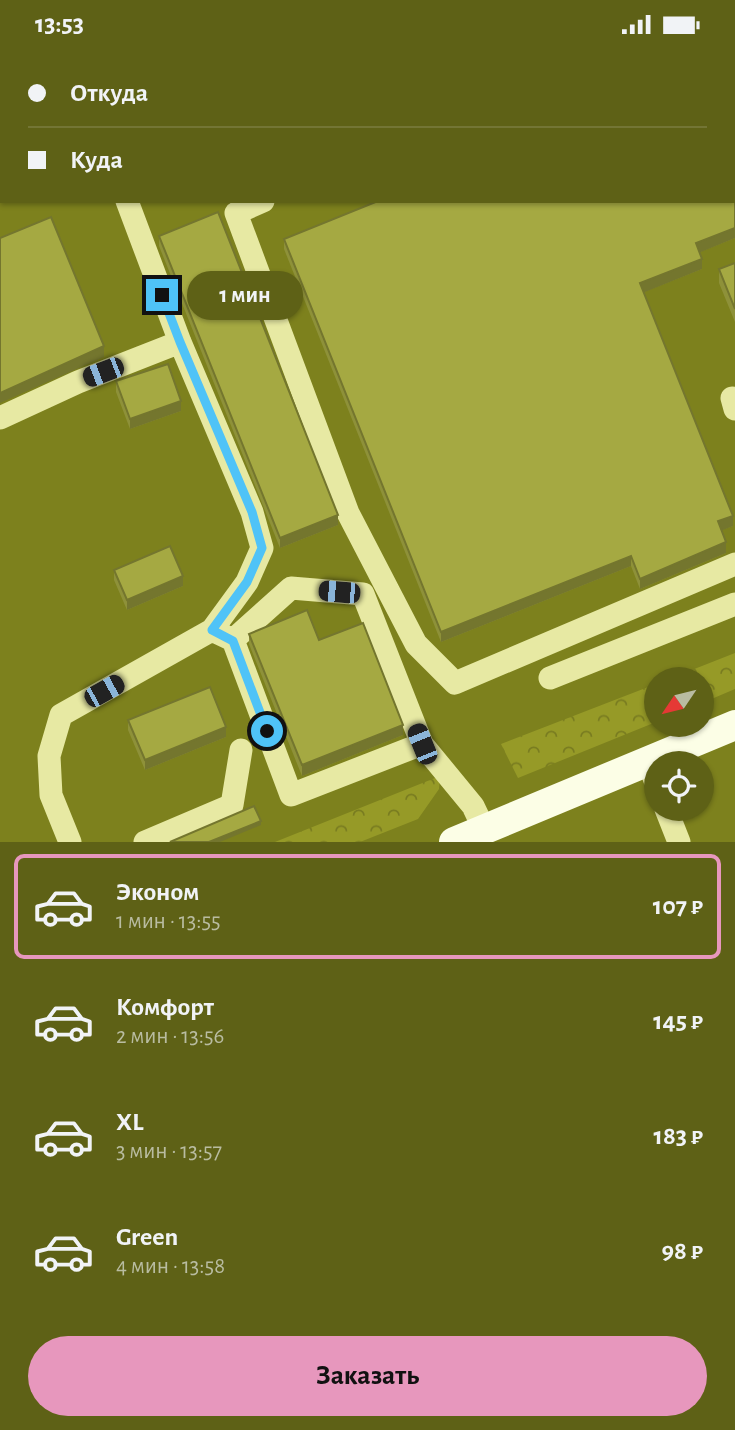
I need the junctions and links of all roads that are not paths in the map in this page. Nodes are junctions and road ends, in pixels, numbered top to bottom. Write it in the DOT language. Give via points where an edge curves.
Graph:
graph roads {
  1 [pos="128,203"];
  2 [pos="258,203"];
  3 [pos="180,342"];
  4 [pos="0,418"];
  5 [pos="735,564"];
  6 [pos="735,604"];
  7 [pos="212,630"];
  8 [pos="233,641"];
  9 [pos="550,678"];
  10 [pos="735,725"];
  11 [pos="422,744"];
  12 [pos="241,750"];
  13 [pos="689,751"];
  14 [pos="644,775"];
  15 [pos="671,821"];
  16 [pos="484,829"];
  17 [pos="71,842"];
  18 [pos="145,842"];
  19 [pos="454,842"];
  20 [pos="680,842"];
  1 -- 3 [label="lane"];
  2 -- 5 [label="lane" via="236,213 348,513 416,644 455,683"];
  3 -- 4 [label="lane"];
  3 -- 7 [label="lane" via="252,512 262,548 247,582"];
  6 -- 9 [label="lane"];
  7 -- 8 [label="lane"];
  7 -- 17 [label="lane" via="61,715 49,756 51,795"];
  8 -- 11 [label="lane" via="290,795"];
  8 -- 11 [label="lane" via="290,588 363,594"];
  10 -- 13 [label="main road"];
  11 -- 16 [label="lane" via="473,806"];
  12 -- 18 [label="lane" via="232,805"];
  14 -- 16 [label="main road"];
  15 -- 20 [label="lane"];
  16 -- 19 [label="main road"];
}
